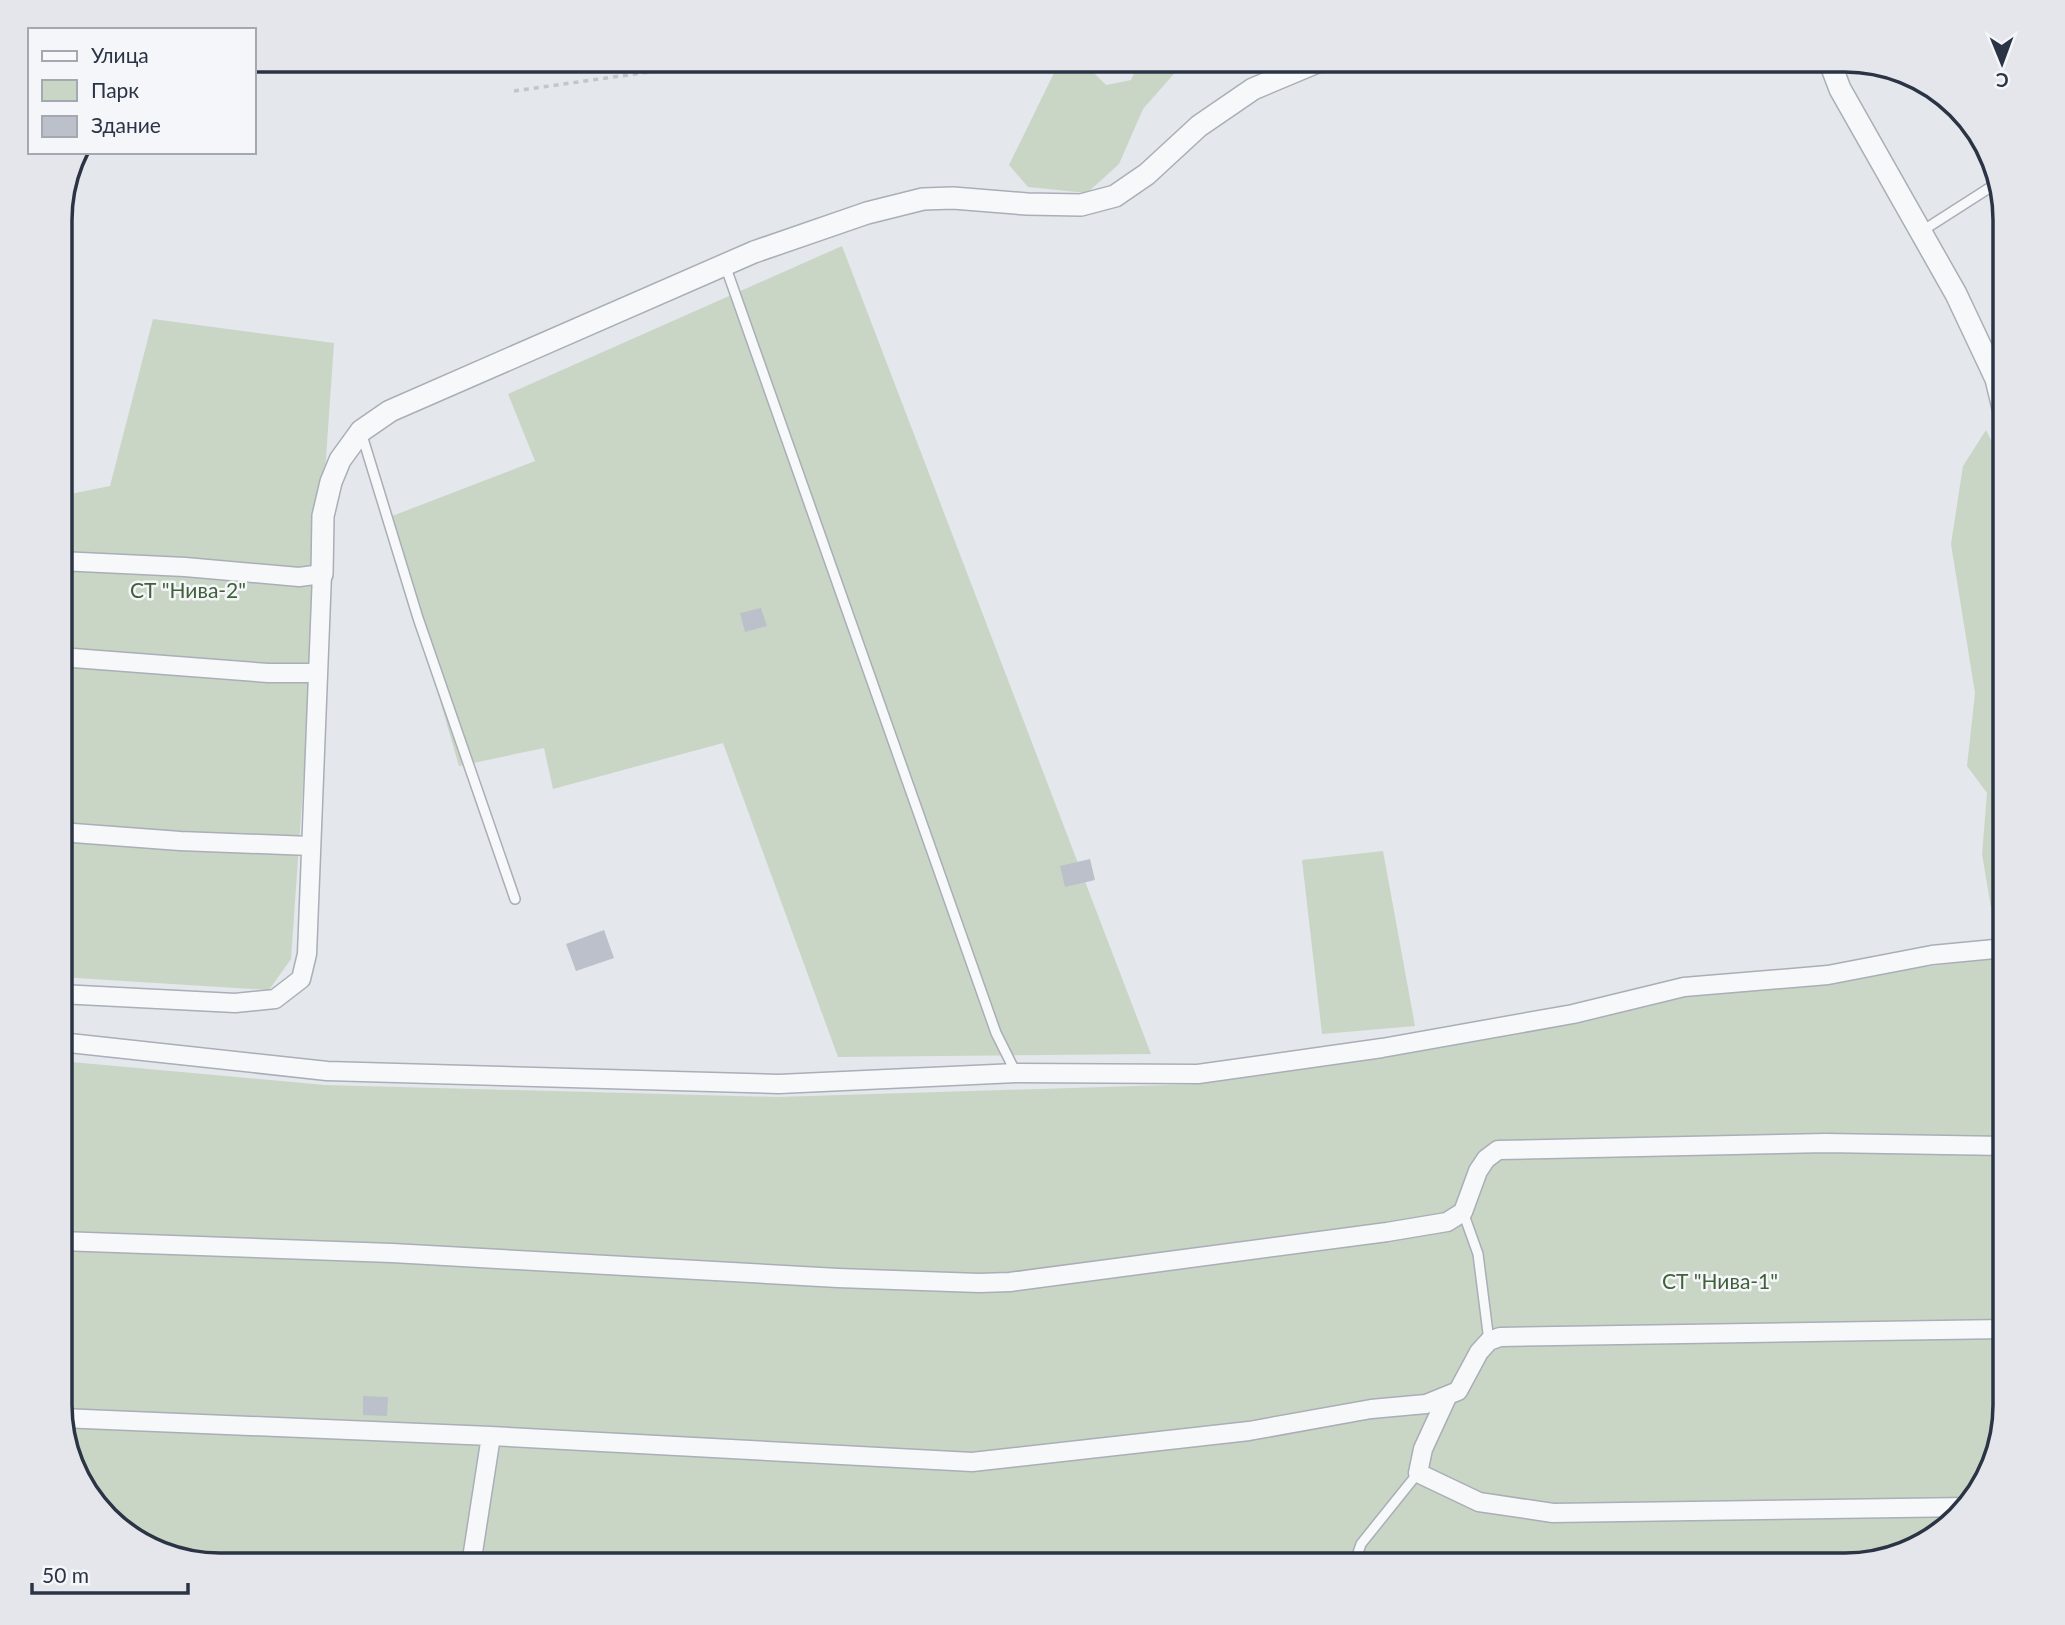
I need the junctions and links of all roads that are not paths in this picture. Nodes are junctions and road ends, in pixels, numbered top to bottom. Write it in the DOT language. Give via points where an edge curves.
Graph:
graph roads {
  1 [pos="1293,72"];
  2 [pos="1834,72"];
  3 [pos="1989,188"];
  4 [pos="1920,232"];
  5 [pos="725,265"];
  6 [pos="1993,373"];
  7 [pos="360,431"];
  8 [pos="72,562"];
  9 [pos="322,574"];
  10 [pos="72,658"];
  11 [pos="317,673"];
  12 [pos="72,833"];
  13 [pos="310,846"];
  14 [pos="515,899"];
  15 [pos="1993,949"];
  16 [pos="72,995"];
  17 [pos="72,1043"];
  18 [pos="1016,1073"];
  19 [pos="1993,1146"];
  20 [pos="1463,1212"];
  21 [pos="72,1241"];
  22 [pos="1993,1329"];
  23 [pos="1489,1340"];
  24 [pos="1447,1397"];
  25 [pos="73,1418"];
  26 [pos="491,1436"];
  27 [pos="1418,1473"];
  28 [pos="1952,1507"];
  29 [pos="473,1553"];
  30 [pos="1358,1553"];
  1 -- 5 [label="street" via="1253,89 1199,126 1147,174 1115,196 1081,205 923,200 867,213"];
  2 -- 4 [label="street"];
  3 -- 4 [label="lane"];
  4 -- 6 [label="street"];
  5 -- 7 [label="street" via="400,406"];
  5 -- 18 [label="lane" via="996,1033"];
  7 -- 9 [label="street" via="331,482 323,516"];
  7 -- 14 [label="lane" via="418,618"];
  8 -- 9 [label="street" via="299,577"];
  9 -- 11 [label="street"];
  10 -- 11 [label="street"];
  11 -- 13 [label="street"];
  12 -- 13 [label="street"];
  13 -- 16 [label="street" via="307,954 301,979 275,999 235,1003"];
  15 -- 18 [label="street" via="1932,955 1828,975 1684,987 1573,1014 1198,1074"];
  17 -- 18 [label="street" via="340,1072 779,1084"];
  19 -- 20 [label="street" via="1826,1143 1498,1150 1478,1171"];
  20 -- 21 [label="street" via="1447,1222 1387,1232 979,1283"];
  20 -- 23 [label="lane" via="1478,1254"];
  22 -- 23 [label="street" via="1500,1336"];
  23 -- 24 [label="street" via="1458,1391"];
  24 -- 26 [label="street" via="1249,1431 972,1461"];
  24 -- 27 [label="street" via="1423,1450"];
  25 -- 26 [label="street"];
  26 -- 29 [label="street"];
  27 -- 28 [label="street" via="1479,1502 1553,1513"];
  27 -- 30 [label="lane"];
}
